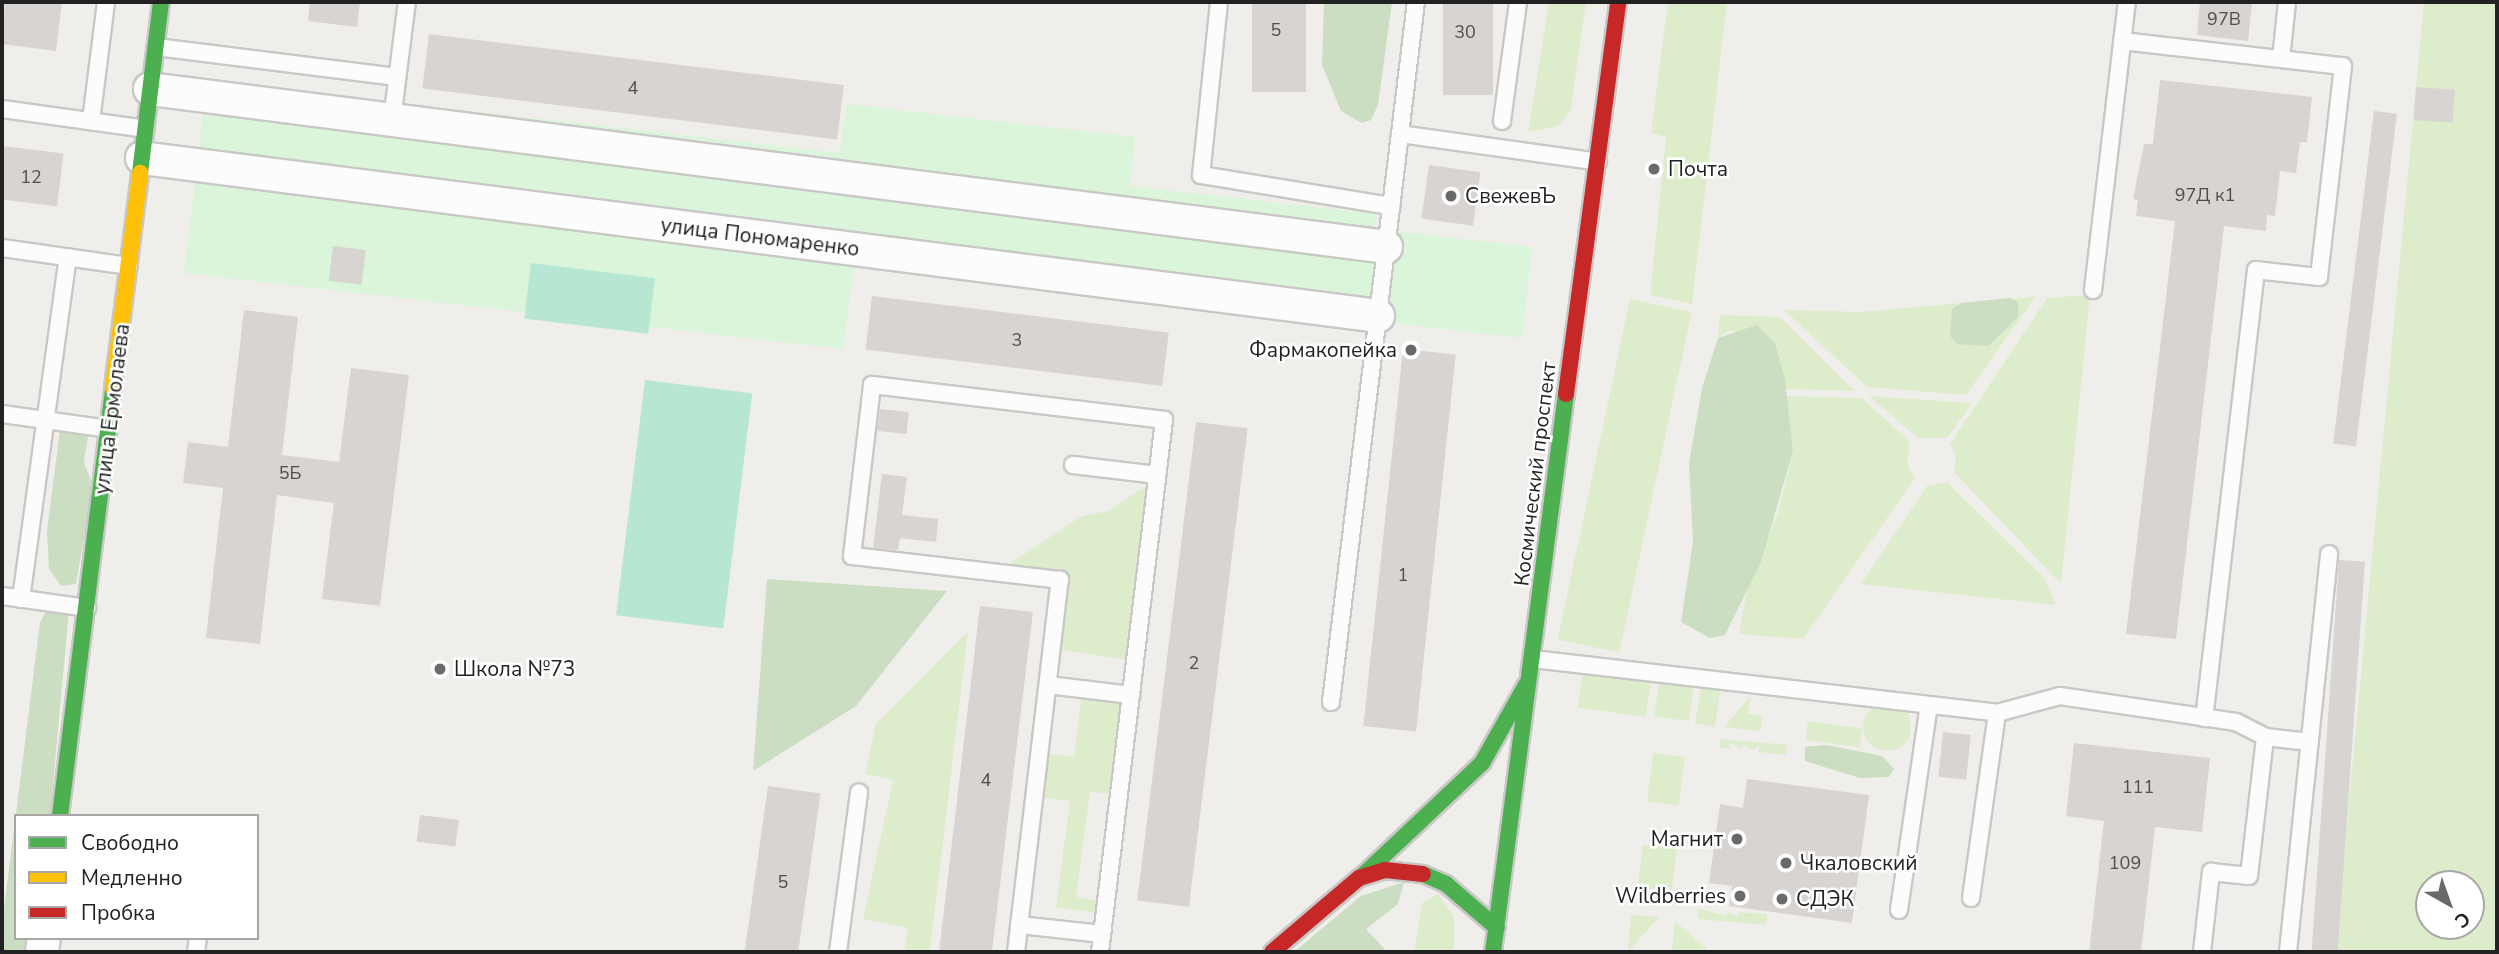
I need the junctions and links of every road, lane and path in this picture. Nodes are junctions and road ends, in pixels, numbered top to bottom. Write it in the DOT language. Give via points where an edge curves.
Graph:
graph roads {
  1 [pos="106,2"];
  2 [pos="161,2"];
  3 [pos="407,2"];
  4 [pos="1219,2"];
  5 [pos="1416,2"];
  6 [pos="1518,2"];
  7 [pos="1618,2"];
  8 [pos="2127,2"];
  9 [pos="2287,2"];
  10 [pos="2122,41"];
  11 [pos="156,47"];
  12 [pos="2281,59"];
  13 [pos="397,77"];
  14 [pos="150,89"];
  15 [pos="2,109"];
  16 [pos="391,120"];
  17 [pos="91,121"];
  18 [pos="1502,121"];
  19 [pos="1400,134"];
  20 [pos="144,143"];
  21 [pos="1598,162"];
  22 [pos="1391,206"];
  23 [pos="1386,247"];
  24 [pos="2,248"];
  25 [pos="68,257"];
  26 [pos="129,266"];
  27 [pos="2093,290"];
  28 [pos="1378,316"];
  29 [pos="2,414"];
  30 [pos="45,420"];
  31 [pos="109,429"];
  32 [pos="1073,465"];
  33 [pos="1157,475"];
  34 [pos="2329,554"];
  35 [pos="2,596"];
  36 [pos="21,598"];
  37 [pos="88,608"];
  38 [pos="1532,666"];
  39 [pos="1048,685"];
  40 [pos="1131,695"];
  41 [pos="1331,702"];
  42 [pos="1929,705"];
  43 [pos="1997,713"];
  44 [pos="2204,718"];
  45 [pos="2265,737"];
  46 [pos="2310,741"];
  47 [pos="859,792"];
  48 [pos="60,814"];
  49 [pos="1359,878"];
  50 [pos="1971,898"];
  51 [pos="1899,910"];
  52 [pos="1019,925"];
  53 [pos="1497,928"];
  54 [pos="1102,934"];
  55 [pos="838,952"];
  56 [pos="1016,952"];
  57 [pos="1100,952"];
  58 [pos="1272,952"];
  59 [pos="1493,952"];
  60 [pos="2202,952"];
  61 [pos="2288,952"];
  1 -- 17 [label="lane"];
  2 -- 11 [label="main road, улица Ермолаева"];
  3 -- 13 [label="lane"];
  4 -- 22 [label="lane" via="1201,175"];
  5 -- 19 [label="lane"];
  6 -- 18 [label="lane"];
  7 -- 21 [label="main road, Космический проспект"];
  8 -- 10 [label="lane"];
  9 -- 12 [label="lane"];
  10 -- 12 [label="lane"];
  10 -- 27 [label="lane"];
  11 -- 13 [label="lane"];
  11 -- 14 [label="main road, улица Ермолаева"];
  12 -- 44 [label="lane" via="2343,66 2321,264 2319,277 2256,270"];
  13 -- 16 [label="lane"];
  14 -- 16 [label="street"];
  14 -- 20 [label="main road, улица Ермолаева"];
  15 -- 17 [label="lane"];
  16 -- 23 [label="street"];
  17 -- 20 [label="lane"];
  19 -- 21 [label="lane"];
  19 -- 22 [label="lane"];
  20 -- 26 [label="main road, улица Ермолаева"];
  20 -- 28 [label="street, улица Пономаренко"];
  21 -- 38 [label="main road, Космический проспект"];
  22 -- 23 [label="lane"];
  23 -- 28 [label="lane"];
  24 -- 25 [label="lane"];
  25 -- 26 [label="lane"];
  25 -- 30 [label="lane"];
  26 -- 31 [label="main road, улица Ермолаева"];
  28 -- 41 [label="lane"];
  29 -- 30 [label="lane"];
  30 -- 31 [label="lane"];
  30 -- 36 [label="lane"];
  31 -- 37 [label="main road, улица Ермолаева"];
  32 -- 33 [label="lane"];
  33 -- 39 [label="lane" via="1164,420 872,385 852,555 1060,580"];
  33 -- 40 [label="lane"];
  34 -- 46 [label="lane"];
  35 -- 36 [label="lane"];
  36 -- 37 [label="lane"];
  37 -- 48 [label="main road, улица Ермолаева"];
  38 -- 42 [label="lane"];
  38 -- 49 [label="main road" via="1512,717 1482,763"];
  38 -- 53 [label="main road, Космический проспект"];
  39 -- 40 [label="lane"];
  39 -- 52 [label="lane"];
  40 -- 54 [label="lane"];
  42 -- 43 [label="lane"];
  42 -- 51 [label="lane"];
  43 -- 44 [label="lane" via="2060,696"];
  43 -- 50 [label="lane"];
  44 -- 45 [label="lane" via="2236,722"];
  45 -- 46 [label="lane"];
  45 -- 60 [label="lane" via="2249,876 2211,872"];
  46 -- 61 [label="lane"];
  47 -- 55 [label="lane"];
  49 -- 53 [label="main road" via="1385,870 1416,871 1446,884"];
  49 -- 58 [label="main road"];
  52 -- 54 [label="lane"];
  52 -- 56 [label="lane"];
  53 -- 59 [label="main road, Космический проспект"];
  54 -- 57 [label="lane"];
}
